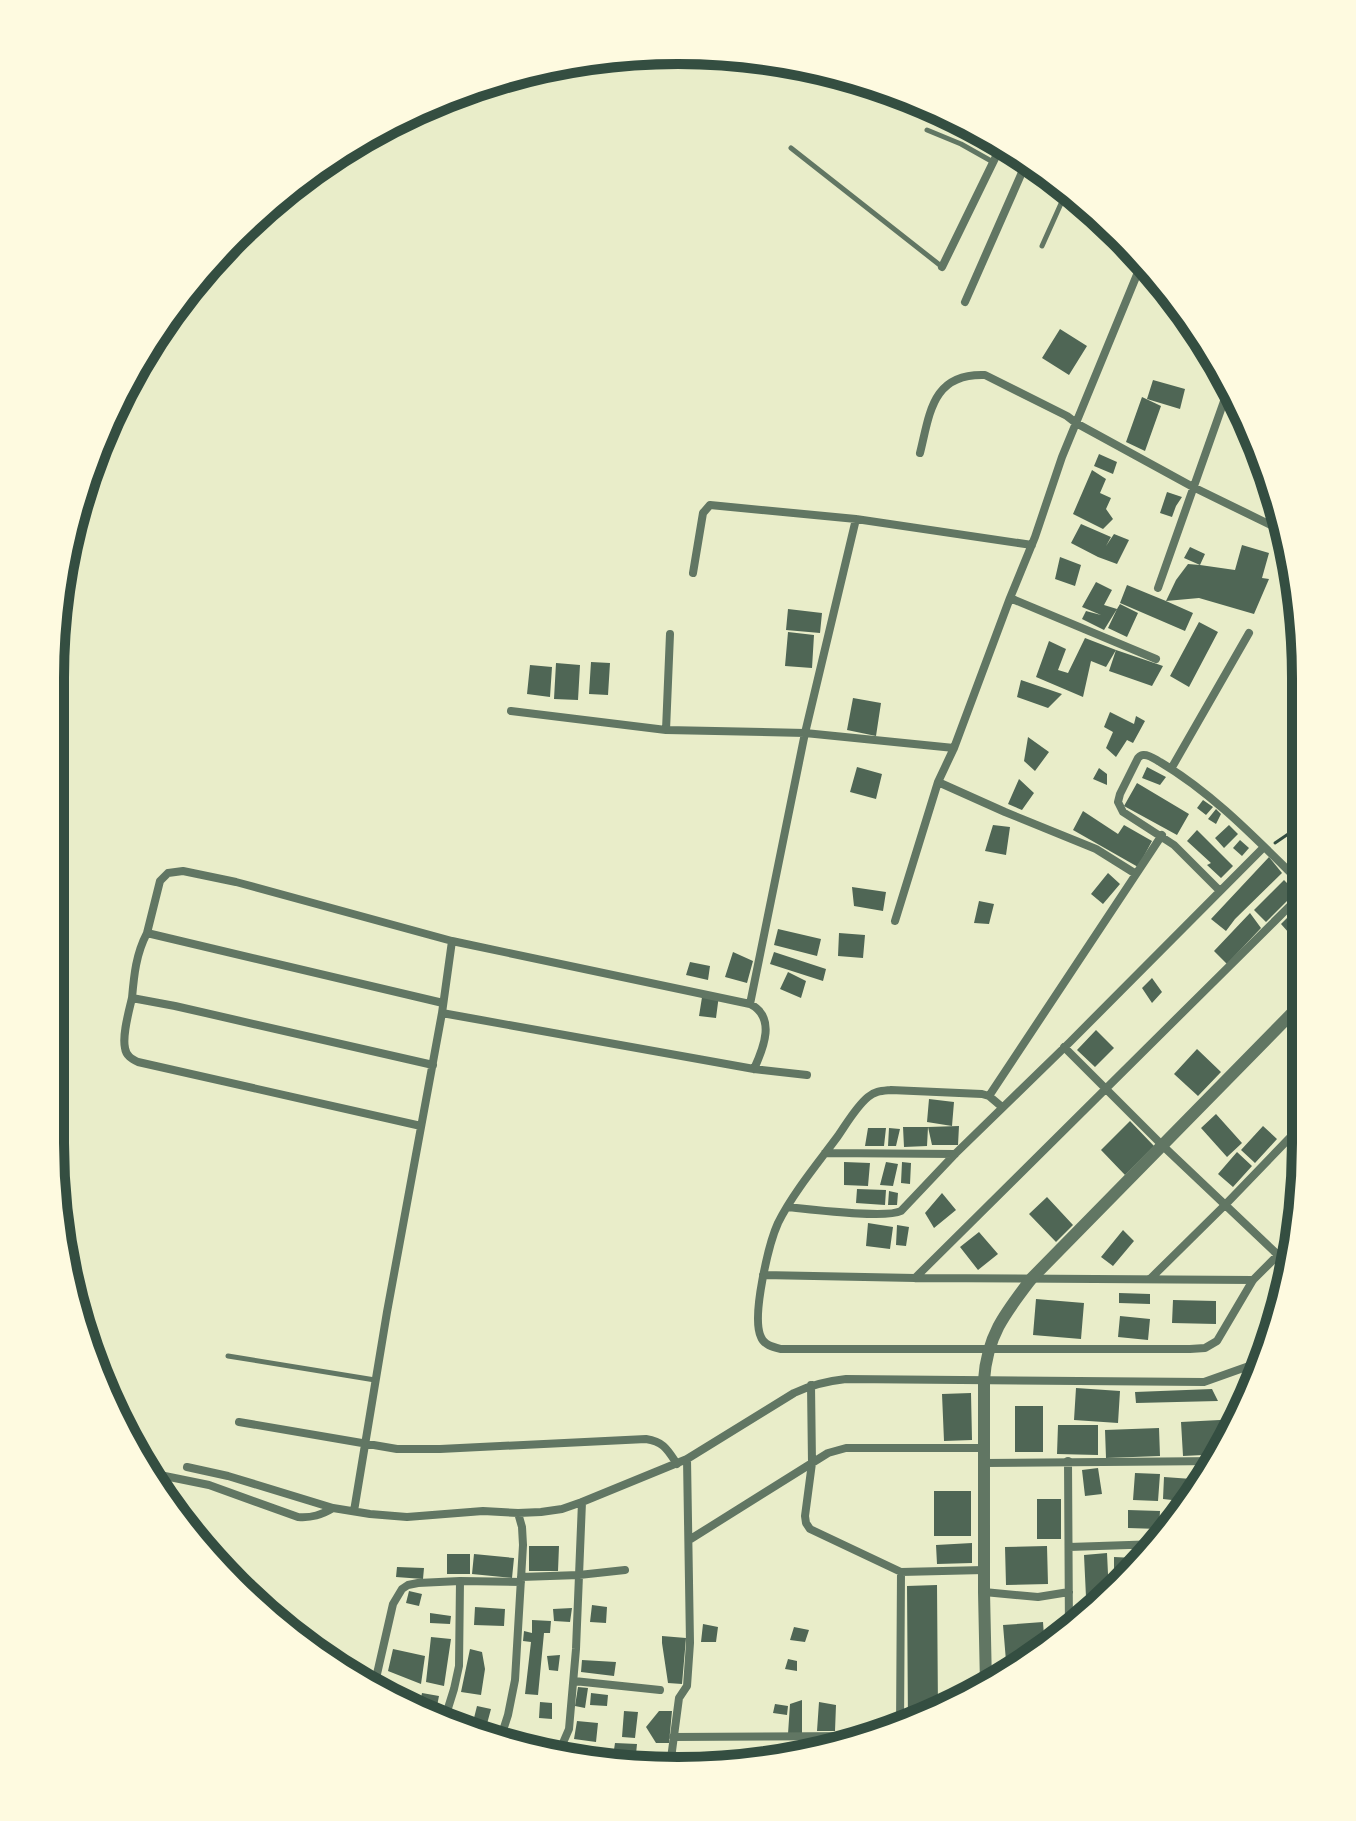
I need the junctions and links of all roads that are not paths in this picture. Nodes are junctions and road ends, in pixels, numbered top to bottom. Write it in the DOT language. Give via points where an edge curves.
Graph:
graph roads {
  1 [pos="927,130"];
  2 [pos="791,148"];
  3 [pos="997,154"];
  4 [pos="993,162"];
  5 [pos="1023,170"];
  6 [pos="1063,200"];
  7 [pos="1042,246"];
  8 [pos="942,267"];
  9 [pos="1138,271"];
  10 [pos="965,302"];
  11 [pos="1225,398"];
  12 [pos="1076,423"];
  13 [pos="920,453"];
  14 [pos="1193,487"];
  15 [pos="856,519"];
  16 [pos="1273,526"];
  17 [pos="1032,545"];
  18 [pos="693,573"];
  19 [pos="1158,588"];
  20 [pos="1010,598"];
  21 [pos="1249,633"];
  22 [pos="670,634"];
  23 [pos="1156,659"];
  24 [pos="511,711"];
  25 [pos="666,730"];
  26 [pos="805,733"];
  27 [pos="954,748"];
  28 [pos="1171,769"];
  29 [pos="938,782"];
  30 [pos="1162,835"];
  31 [pos="1264,847"];
  32 [pos="1136,874"];
  33 [pos="1292,874"];
  34 [pos="1219,890"];
  35 [pos="1292,904"];
  36 [pos="895,921"];
  37 [pos="147,933"];
  38 [pos="452,941"];
  39 [pos="132,998"];
  40 [pos="750,1004"];
  41 [pos="442,1008"];
  42 [pos="1292,1013"];
  43 [pos="1064,1047"];
  44 [pos="433,1065"];
  45 [pos="754,1069"];
  46 [pos="807,1075"];
  47 [pos="1106,1089"];
  48 [pos="989,1096"];
  49 [pos="1002,1107"];
  50 [pos="421,1126"];
  51 [pos="1292,1135"];
  52 [pos="1163,1146"];
  53 [pos="825,1153"];
  54 [pos="955,1154"];
  55 [pos="1225,1205"];
  56 [pos="787,1207"];
  57 [pos="1282,1251"];
  58 [pos="1278,1255"];
  59 [pos="763,1275"];
  60 [pos="915,1278"];
  61 [pos="1032,1278"];
  62 [pos="1150,1279"];
  63 [pos="1253,1280"];
  64 [pos="987,1354"];
  65 [pos="228,1356"];
  66 [pos="1250,1366"];
  67 [pos="984,1377"];
  68 [pos="376,1380"];
  69 [pos="811,1385"];
  70 [pos="239,1422"];
  71 [pos="365,1444"];
  72 [pos="984,1448"];
  73 [pos="687,1459"];
  74 [pos="1068,1461"];
  75 [pos="1203,1461"];
  76 [pos="812,1463"];
  77 [pos="984,1463"];
  78 [pos="677,1464"];
  79 [pos="187,1467"];
  80 [pos="162,1475"];
  81 [pos="582,1502"];
  82 [pos="333,1508"];
  83 [pos="354,1511"];
  84 [pos="518,1513"];
  85 [pos="689,1540"];
  86 [pos="1141,1545"];
  87 [pos="1069,1547"];
  88 [pos="625,1570"];
  89 [pos="984,1570"];
  90 [pos="901,1572"];
  91 [pos="579,1575"];
  92 [pos="521,1580"];
  93 [pos="460,1581"];
  94 [pos="984,1592"];
  95 [pos="1069,1592"];
  96 [pos="1069,1616"];
  97 [pos="986,1675"];
  98 [pos="376,1678"];
  99 [pos="574,1681"];
  100 [pos="660,1690"];
  101 [pos="447,1711"];
  102 [pos="900,1715"];
  103 [pos="503,1731"];
  104 [pos="836,1736"];
  105 [pos="673,1737"];
  106 [pos="562,1746"];
  107 [pos="671,1757"];
  1 -- 4 [label="lane"];
  2 -- 8 [label="lane"];
  3 -- 4 [label="street"];
  4 -- 8 [label="street"];
  5 -- 10 [label="street"];
  6 -- 7 [label="lane"];
  9 -- 12 [label="street"];
  11 -- 14 [label="street"];
  12 -- 13 [label="street" via="985,375 974,375 944,387 934,399"];
  12 -- 14 [label="street"];
  12 -- 17 [label="street"];
  14 -- 16 [label="street"];
  14 -- 19 [label="street"];
  15 -- 17 [label="street"];
  15 -- 18 [label="street" via="710,505 703,513"];
  15 -- 26 [label="street"];
  17 -- 20 [label="street"];
  20 -- 23 [label="street"];
  20 -- 27 [label="street"];
  21 -- 28 [label="street"];
  22 -- 25 [label="street"];
  24 -- 25 [label="street"];
  25 -- 26 [label="street"];
  26 -- 27 [label="street"];
  26 -- 40 [label="street"];
  27 -- 29 [label="street"];
  28 -- 30 [label="street" via="1142,755 1118,802 1123,812"];
  28 -- 31 [label="street"];
  29 -- 32 [label="street" via="1096,849"];
  29 -- 36 [label="street"];
  30 -- 32 [label="street"];
  30 -- 34 [label="street"];
  31 -- 33 [label="street"];
  31 -- 34 [label="street"];
  32 -- 48 [label="street"];
  34 -- 43 [label="street"];
  35 -- 47 [label="street"];
  37 -- 38 [label="street" via="160,881 168,873 183,871"];
  37 -- 39 [label="street"];
  37 -- 41 [label="street"];
  38 -- 40 [label="street"];
  38 -- 41 [label="street"];
  39 -- 44 [label="street"];
  39 -- 50 [label="street" via="124,1047 138,1062"];
  40 -- 45 [label="street" via="760,1009 766,1030"];
  41 -- 44 [label="street"];
  41 -- 45 [label="street"];
  42 -- 52 [label="street"];
  43 -- 47 [label="street"];
  43 -- 49 [label="street"];
  44 -- 50 [label="street"];
  45 -- 46 [label="street"];
  47 -- 52 [label="street"];
  47 -- 60 [label="street"];
  48 -- 49 [label="street"];
  48 -- 53 [label="street" via="877,1091"];
  49 -- 54 [label="street"];
  50 -- 68 [label="street"];
  51 -- 55 [label="street"];
  52 -- 55 [label="street"];
  52 -- 61 [label="street"];
  53 -- 54 [label="street"];
  53 -- 56 [label="street"];
  54 -- 56 [label="street" via="895,1214"];
  55 -- 58 [label="street"];
  55 -- 62 [label="street"];
  56 -- 59 [label="street"];
  57 -- 58 [label="street"];
  58 -- 63 [label="street"];
  59 -- 60 [label="street"];
  59 -- 64 [label="street" via="758,1325 760,1337 772,1347"];
  60 -- 61 [label="street"];
  61 -- 62 [label="street"];
  61 -- 64 [label="street" via="1005,1314"];
  62 -- 63 [label="street"];
  63 -- 64 [label="street" via="1217,1341 1205,1348"];
  64 -- 67 [label="street"];
  65 -- 68 [label="lane"];
  66 -- 67 [label="street" via="1204,1382"];
  67 -- 69 [label="street" via="846,1379"];
  67 -- 72 [label="street"];
  68 -- 71 [label="street"];
  69 -- 73 [label="street"];
  69 -- 76 [label="street"];
  70 -- 71 [label="street"];
  71 -- 78 [label="street" via="440,1449 646,1439 658,1441"];
  71 -- 83 [label="street"];
  72 -- 76 [label="street" via="846,1448"];
  72 -- 77 [label="street"];
  73 -- 78 [label="street"];
  73 -- 85 [label="street"];
  74 -- 75 [label="street"];
  74 -- 77 [label="street"];
  74 -- 87 [label="street"];
  76 -- 85 [label="street"];
  76 -- 90 [label="street" via="805,1516 810,1529"];
  77 -- 89 [label="street"];
  78 -- 81 [label="street"];
  79 -- 82 [label="street"];
  80 -- 82 [label="street" via="209,1485 298,1517"];
  81 -- 84 [label="street"];
  81 -- 91 [label="street"];
  82 -- 83 [label="street"];
  83 -- 84 [label="street" via="407,1517"];
  84 -- 92 [label="street"];
  85 -- 105 [label="street" via="687,1686 679,1698"];
  86 -- 87 [label="street"];
  87 -- 95 [label="street"];
  88 -- 91 [label="street"];
  89 -- 90 [label="street"];
  89 -- 94 [label="street"];
  90 -- 102 [label="street"];
  91 -- 92 [label="street"];
  91 -- 99 [label="street"];
  92 -- 93 [label="street"];
  92 -- 103 [label="street" via="515,1680"];
  93 -- 98 [label="street" via="408,1585 397,1594"];
  93 -- 101 [label="street" via="459,1666"];
  94 -- 95 [label="street" via="1038,1597"];
  94 -- 97 [label="street"];
  95 -- 96 [label="street"];
  99 -- 100 [label="street"];
  99 -- 106 [label="street" via="569,1729"];
  104 -- 105 [label="street"];
  105 -- 107 [label="street"];
}
